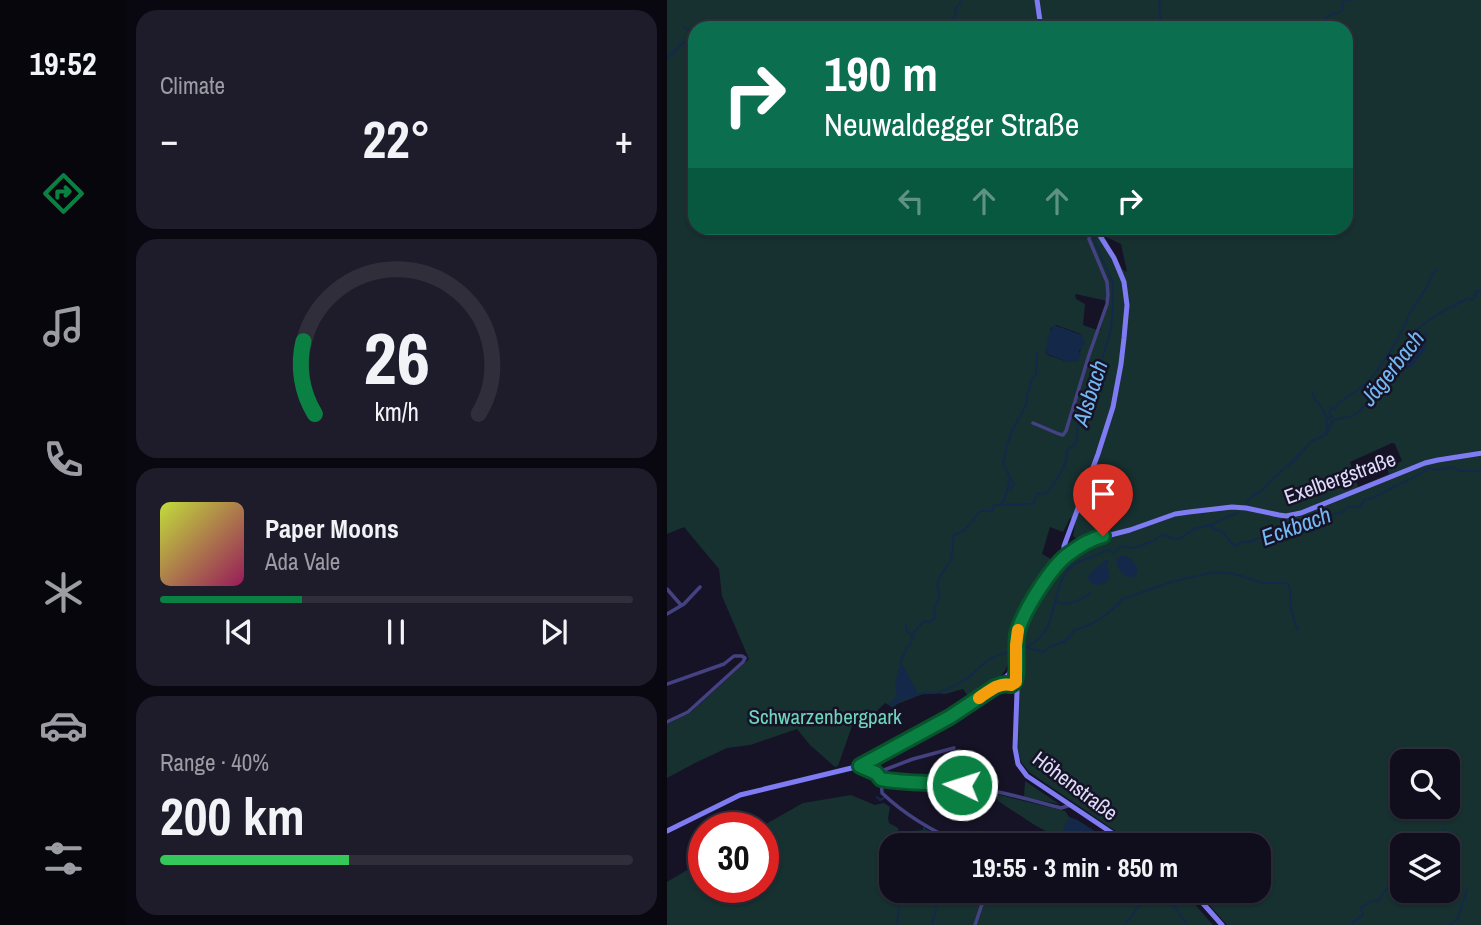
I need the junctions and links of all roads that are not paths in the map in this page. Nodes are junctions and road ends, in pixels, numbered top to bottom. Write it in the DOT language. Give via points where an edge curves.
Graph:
graph roads {
  1 [pos="1037,0"];
  2 [pos="1040,21"];
  3 [pos="1090,235"];
  4 [pos="1100,235"];
  5 [pos="1033,423"];
  6 [pos="1481,453"];
  7 [pos="1070,547"];
  8 [pos="700,587"];
  9 [pos="667,589"];
  10 [pos="681,605"];
  11 [pos="667,614"];
  12 [pos="1011,680"];
  13 [pos="667,684"];
  14 [pos="667,722"];
  15 [pos="954,748"];
  16 [pos="860,766"];
  17 [pos="876,773"];
  18 [pos="881,779"];
  19 [pos="1071,806"];
  20 [pos="667,831"];
  21 [pos="936,833"];
  22 [pos="1112,833"];
  23 [pos="985,903"];
  24 [pos="1203,903"];
  25 [pos="976,925"];
  26 [pos="1222,925"];
  1 -- 2 [label="main road"];
  3 -- 5 [label="street" via="1107,282 1108,300 1066,431 1063,435"];
  4 -- 7 [label="main road, Höhenstraße" via="1125,286 1124,338 1113,407 1071,531"];
  6 -- 7 [label="main road, Exelbergstraße" via="1425,463 1291,516 1243,507 1175,514"];
  7 -- 12 [label="main road, Höhenstraße" via="1021,621"];
  8 -- 10 [label="street"];
  9 -- 10 [label="street"];
  10 -- 11 [label="street"];
  12 -- 16 [label="main road"];
  12 -- 19 [label="main road, Höhenstraße" via="1018,764 1030,778"];
  13 -- 14 [label="street" via="724,664 734,656 745,660 688,712"];
  15 -- 17 [label="street"];
  16 -- 17 [label="street"];
  16 -- 20 [label="main road" via="744,794"];
  17 -- 18 [label="street"];
  18 -- 19 [label="street" via="962,785 1061,808"];
  18 -- 21 [label="street" via="882,793"];
  19 -- 22 [label="main road, Höhenstraße"];
  23 -- 25 [label="street"];
  24 -- 26 [label="main road"];
}
